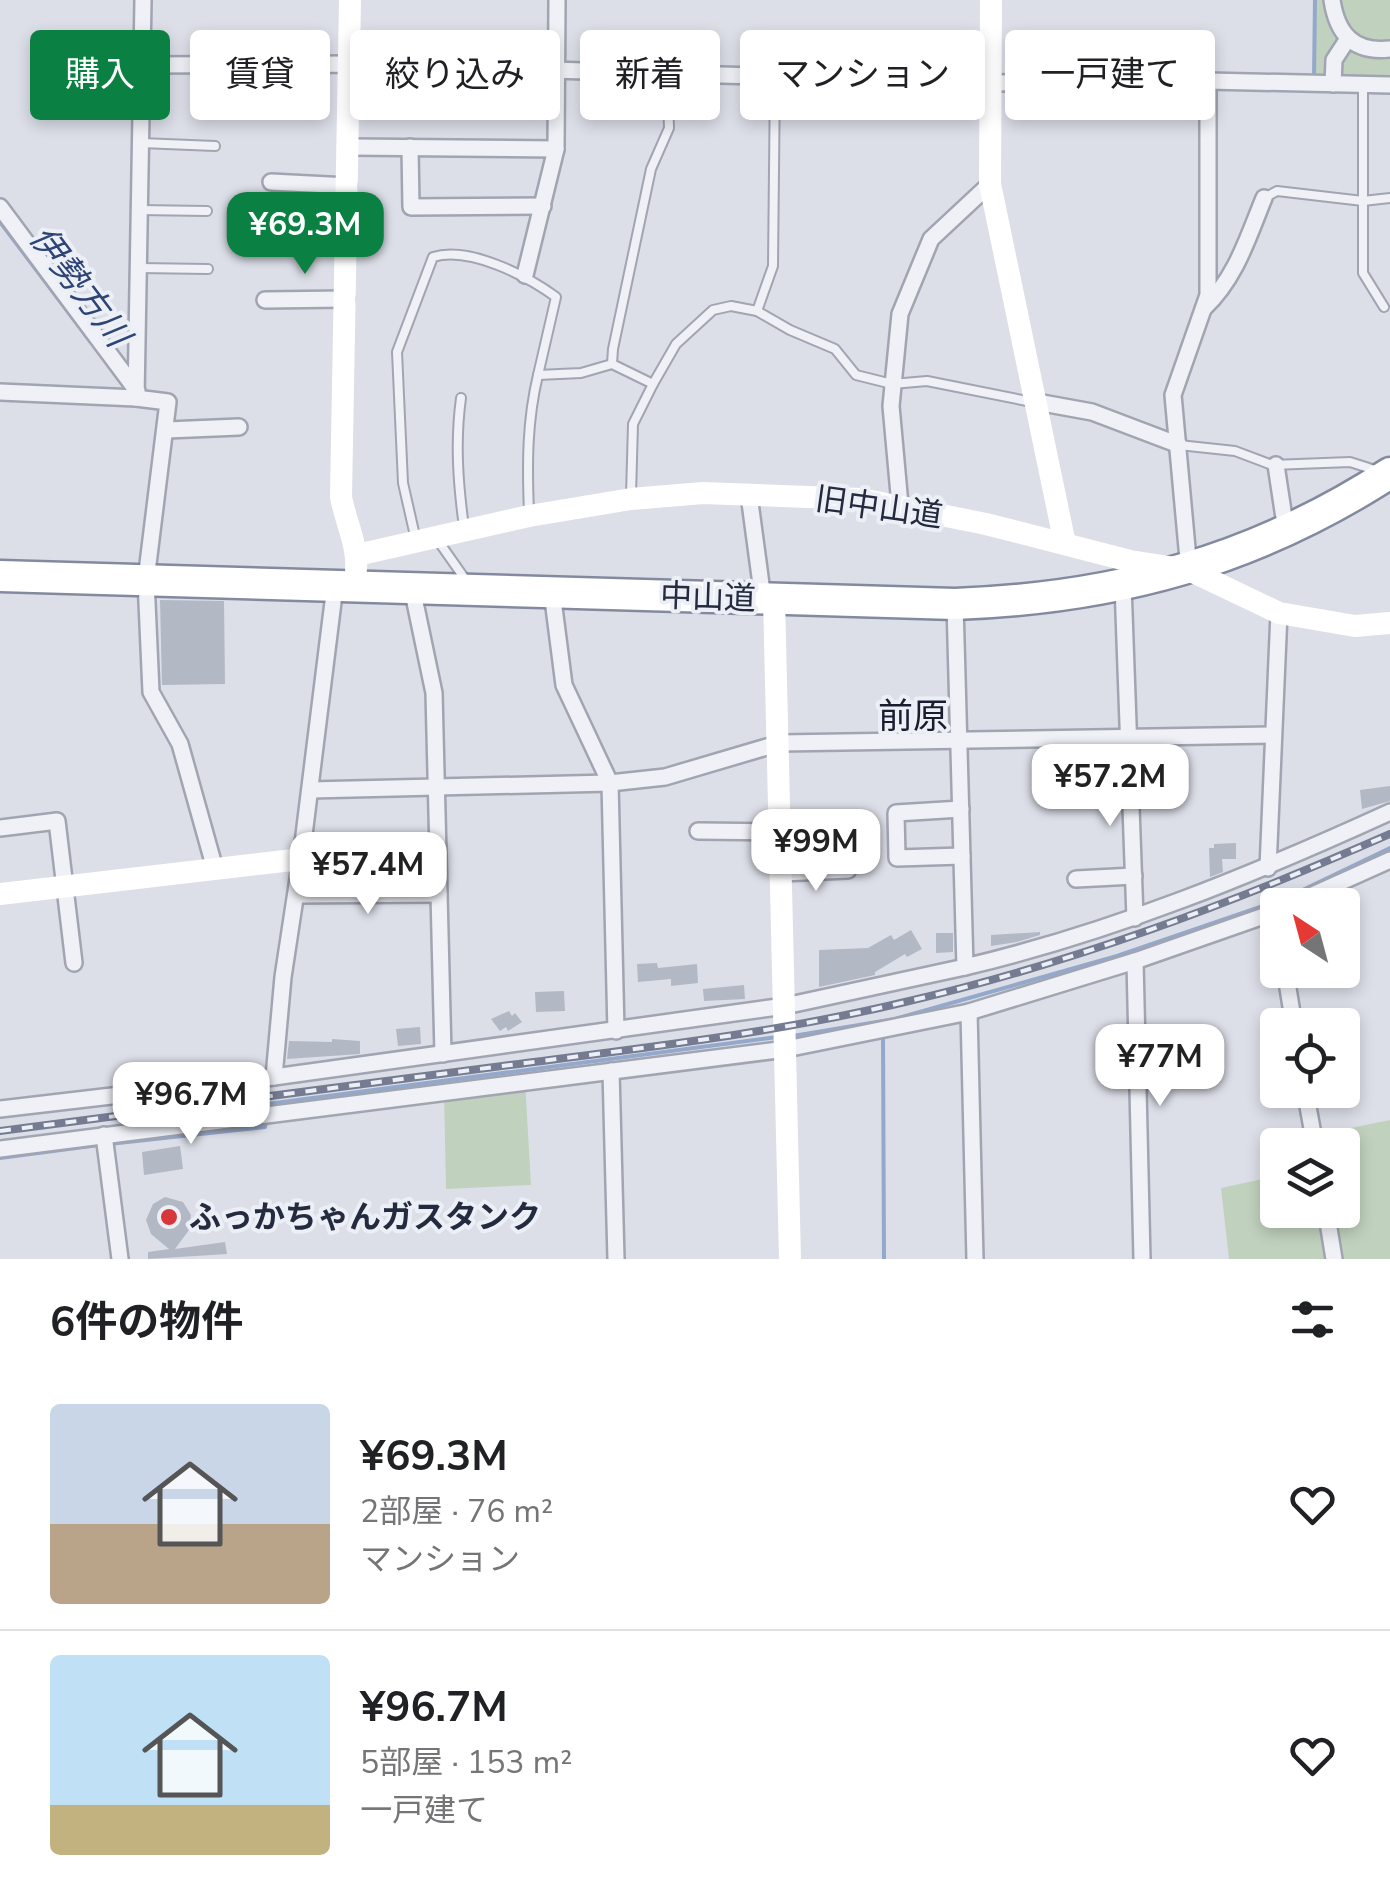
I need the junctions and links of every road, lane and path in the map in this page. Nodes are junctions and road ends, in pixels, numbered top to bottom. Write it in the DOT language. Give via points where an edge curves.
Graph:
graph roads {
  1 [pos="143,0"];
  2 [pos="350,0"];
  3 [pos="557,0"];
  4 [pos="991,0"];
  5 [pos="1332,0"];
  6 [pos="143,30"];
  7 [pos="350,30"];
  8 [pos="557,30"];
  9 [pos="1347,40"];
  10 [pos="1390,49"];
  11 [pos="350,64"];
  12 [pos="170,66"];
  13 [pos="1215,81"];
  14 [pos="985,82"];
  15 [pos="990,82"];
  16 [pos="1005,82"];
  17 [pos="1332,84"];
  18 [pos="1363,84"];
  19 [pos="1390,84"];
  20 [pos="141,120"];
  21 [pos="556,120"];
  22 [pos="668,120"];
  23 [pos="775,120"];
  24 [pos="1208,120"];
  25 [pos="140,144"];
  26 [pos="215,146"];
  27 [pos="348,147"];
  28 [pos="410,147"];
  29 [pos="556,149"];
  30 [pos="271,182"];
  31 [pos="990,184"];
  32 [pos="348,186"];
  33 [pos="1264,198"];
  34 [pos="1390,198"];
  35 [pos="1363,201"];
  36 [pos="543,206"];
  37 [pos="0,207"];
  38 [pos="140,210"];
  39 [pos="207,211"];
  40 [pos="272,228"];
  41 [pos="347,228"];
  42 [pos="138,268"];
  43 [pos="208,269"];
  44 [pos="525,274"];
  45 [pos="346,299"];
  46 [pos="265,300"];
  47 [pos="1204,308"];
  48 [pos="1384,308"];
  49 [pos="756,311"];
  50 [pos="612,364"];
  51 [pos="538,375"];
  52 [pos="654,384"];
  53 [pos="892,384"];
  54 [pos="0,392"];
  55 [pos="136,394"];
  56 [pos="462,398"];
  57 [pos="1036,402"];
  58 [pos="239,427"];
  59 [pos="167,430"];
  60 [pos="1179,445"];
  61 [pos="1276,465"];
  62 [pos="1389,474"];
  63 [pos="749,494"];
  64 [pos="631,499"];
  65 [pos="900,505"];
  66 [pos="529,516"];
  67 [pos="1286,531"];
  68 [pos="464,532"];
  69 [pos="426,540"];
  70 [pos="1065,544"];
  71 [pos="358,555"];
  72 [pos="1188,570"];
  73 [pos="0,576"];
  74 [pos="146,580"];
  75 [pos="1123,585"];
  76 [pos="345,587"];
  77 [pos="412,588"];
  78 [pos="472,590"];
  79 [pos="552,592"];
  80 [pos="768,599"];
  81 [pos="955,604"];
  82 [pos="1279,613"];
  83 [pos="1390,623"];
  84 [pos="1272,735"];
  85 [pos="1130,738"];
  86 [pos="780,742"];
  87 [pos="960,742"];
  88 [pos="610,783"];
  89 [pos="437,785"];
  90 [pos="310,790"];
  91 [pos="961,809"];
  92 [pos="1390,812"];
  93 [pos="0,828"];
  94 [pos="698,831"];
  95 [pos="781,832"];
  96 [pos="962,856"];
  97 [pos="301,859"];
  98 [pos="1390,860"];
  99 [pos="1268,868"];
  100 [pos="215,869"];
  101 [pos="848,870"];
  102 [pos="782,874"];
  103 [pos="1134,876"];
  104 [pos="1076,879"];
  105 [pos="66,887"];
  106 [pos="1333,888"];
  107 [pos="0,894"];
  108 [pos="439,894"];
  109 [pos="296,895"];
  110 [pos="1135,918"];
  111 [pos="1260,920"];
  112 [pos="1135,961"];
  113 [pos="74,963"];
  114 [pos="965,967"];
  115 [pos="785,1006"];
  116 [pos="969,1012"];
  117 [pos="616,1031"];
  118 [pos="786,1049"];
  119 [pos="443,1054"];
  120 [pos="611,1070"];
  121 [pos="274,1077"];
  122 [pos="0,1110"];
  123 [pos="104,1135"];
  124 [pos="0,1149"];
  125 [pos="1329,1228"];
  126 [pos="120,1259"];
  127 [pos="616,1259"];
  128 [pos="790,1259"];
  129 [pos="975,1259"];
  130 [pos="1142,1259"];
  131 [pos="1334,1259"];
  1 -- 6 [label="street"];
  2 -- 7 [label="street"];
  3 -- 8 [label="street"];
  4 -- 15 [label="street"];
  5 -- 9 [label="street"];
  9 -- 10 [label="street"];
  9 -- 17 [label="street" via="1334,60"];
  11 -- 12 [label="street"];
  11 -- 27 [label="street"];
  13 -- 17 [label="street"];
  14 -- 15 [label="street"];
  15 -- 16 [label="street"];
  15 -- 31 [label="street"];
  17 -- 18 [label="street"];
  18 -- 19 [label="street"];
  18 -- 35 [label="lane"];
  20 -- 25 [label="street"];
  21 -- 29 [label="street"];
  22 -- 50 [label="lane" via="651,169"];
  23 -- 49 [label="lane" via="774,266"];
  24 -- 47 [label="street"];
  25 -- 26 [label="lane"];
  25 -- 38 [label="street"];
  27 -- 28 [label="street"];
  27 -- 32 [label="street"];
  28 -- 29 [label="street"];
  28 -- 36 [label="street" via="411,207"];
  29 -- 36 [label="street"];
  30 -- 32 [label="street"];
  31 -- 53 [label="street" via="931,239 900,314"];
  31 -- 57 [label="street"];
  32 -- 41 [label="street"];
  33 -- 35 [label="lane" via="1277,191"];
  33 -- 47 [label="street" via="1235,268"];
  34 -- 35 [label="lane"];
  35 -- 48 [label="lane" via="1363,273"];
  36 -- 44 [label="street"];
  37 -- 55 [label="street"];
  38 -- 39 [label="lane"];
  38 -- 42 [label="street"];
  40 -- 41 [label="street"];
  41 -- 45 [label="street"];
  42 -- 43 [label="lane"];
  42 -- 55 [label="street"];
  44 -- 51 [label="lane" via="556,297"];
  44 -- 69 [label="lane" via="446,253 433,257 397,352 403,484"];
  45 -- 46 [label="street"];
  45 -- 71 [label="street" via="341,497"];
  47 -- 60 [label="street" via="1173,395"];
  49 -- 52 [label="lane" via="713,310 676,344"];
  49 -- 53 [label="lane" via="834,349 856,375"];
  50 -- 51 [label="lane"];
  50 -- 52 [label="lane"];
  51 -- 66 [label="lane" via="526,456"];
  52 -- 64 [label="lane" via="633,424"];
  53 -- 57 [label="lane" via="927,381"];
  53 -- 65 [label="street"];
  54 -- 55 [label="street"];
  55 -- 59 [label="street" via="168,402"];
  56 -- 68 [label="lane" via="457,428"];
  57 -- 60 [label="street" via="1092,412"];
  57 -- 70 [label="street"];
  58 -- 59 [label="street"];
  59 -- 74 [label="street"];
  60 -- 61 [label="lane" via="1235,450"];
  60 -- 72 [label="street"];
  61 -- 62 [label="lane" via="1350,462"];
  61 -- 67 [label="street"];
  62 -- 67 [label="highway, 中山道"];
  63 -- 64 [label="street, 旧中山道"];
  63 -- 65 [label="street, 旧中山道"];
  63 -- 80 [label="street"];
  64 -- 66 [label="street, 旧中山道"];
  65 -- 70 [label="street, 旧中山道"];
  66 -- 68 [label="street, 旧中山道"];
  67 -- 72 [label="highway, 中山道"];
  68 -- 69 [label="street, 旧中山道"];
  69 -- 71 [label="street, 旧中山道"];
  69 -- 78 [label="lane"];
  70 -- 72 [label="street, 旧中山道"];
  71 -- 76 [label="street"];
  72 -- 75 [label="highway, 中山道"];
  72 -- 82 [label="street, 旧中山道"];
  73 -- 74 [label="highway, 中山道"];
  74 -- 76 [label="highway, 中山道"];
  74 -- 100 [label="street" via="151,692 180,744"];
  75 -- 81 [label="highway, 中山道"];
  75 -- 85 [label="street"];
  76 -- 77 [label="highway, 中山道"];
  76 -- 90 [label="street"];
  77 -- 78 [label="highway, 中山道"];
  77 -- 89 [label="street" via="434,693"];
  78 -- 79 [label="highway, 中山道"];
  79 -- 80 [label="highway, 中山道"];
  79 -- 88 [label="street" via="564,685"];
  80 -- 81 [label="highway, 中山道"];
  80 -- 86 [label="street"];
  81 -- 87 [label="street"];
  82 -- 83 [label="street, 旧中山道" via="1355,626"];
  82 -- 84 [label="street"];
  84 -- 85 [label="street"];
  84 -- 99 [label="street"];
  85 -- 87 [label="street"];
  85 -- 103 [label="street"];
  86 -- 87 [label="street"];
  86 -- 88 [label="street" via="665,776"];
  86 -- 95 [label="street"];
  87 -- 91 [label="street"];
  88 -- 89 [label="street"];
  88 -- 117 [label="street"];
  89 -- 90 [label="street"];
  89 -- 108 [label="street"];
  90 -- 97 [label="street"];
  91 -- 96 [label="street"];
  91 -- 96 [label="street" via="896,813 898,858"];
  92 -- 99 [label="street"];
  93 -- 105 [label="street" via="57,822"];
  94 -- 95 [label="street"];
  95 -- 102 [label="street"];
  96 -- 114 [label="street"];
  97 -- 100 [label="street"];
  97 -- 109 [label="street"];
  98 -- 106 [label="street"];
  99 -- 110 [label="street"];
  100 -- 105 [label="street"];
  101 -- 102 [label="street"];
  102 -- 115 [label="street"];
  103 -- 104 [label="street"];
  103 -- 110 [label="street"];
  105 -- 107 [label="street"];
  105 -- 113 [label="street"];
  108 -- 109 [label="street"];
  108 -- 119 [label="street"];
  109 -- 121 [label="street"];
  110 -- 114 [label="street"];
  111 -- 112 [label="street"];
  112 -- 116 [label="street"];
  112 -- 130 [label="street"];
  114 -- 115 [label="street"];
  115 -- 117 [label="street"];
  115 -- 118 [label="street"];
  116 -- 118 [label="street"];
  116 -- 129 [label="street"];
  117 -- 119 [label="street"];
  118 -- 120 [label="street"];
  118 -- 128 [label="street"];
  119 -- 121 [label="street"];
  120 -- 123 [label="street"];
  120 -- 127 [label="street"];
  121 -- 122 [label="street"];
  123 -- 124 [label="street"];
  123 -- 126 [label="street"];
  125 -- 131 [label="street"];
}
